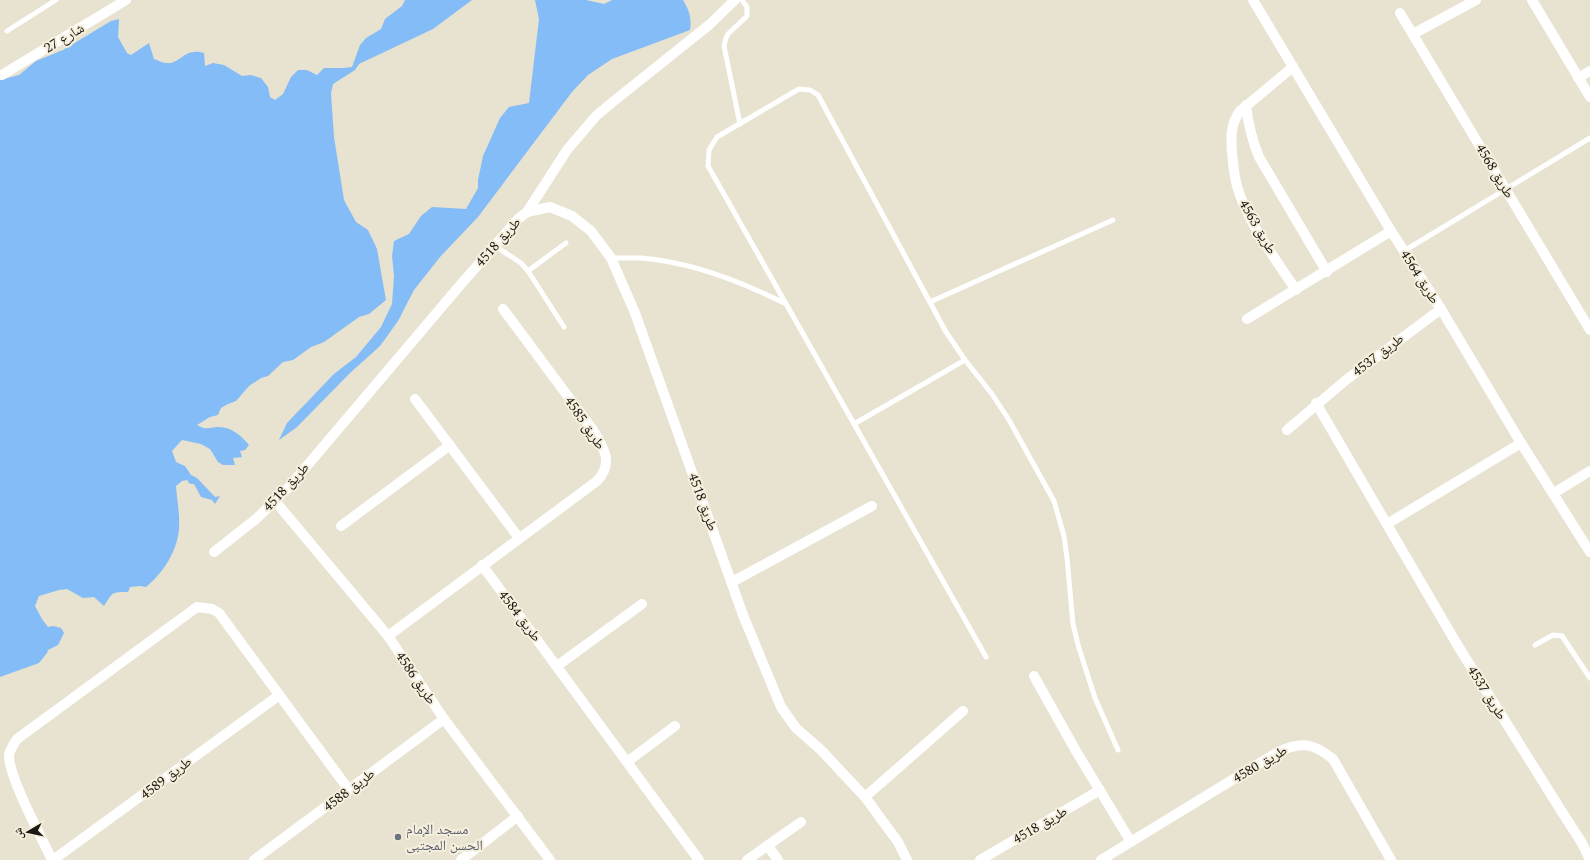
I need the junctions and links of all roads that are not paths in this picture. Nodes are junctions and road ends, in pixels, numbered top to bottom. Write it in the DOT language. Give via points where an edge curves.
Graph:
graph roads {
  1 [pos="56,0"];
  2 [pos="126,0"];
  3 [pos="735,0"];
  4 [pos="742,0"];
  5 [pos="1254,0"];
  6 [pos="1476,0"];
  7 [pos="1532,0"];
  8 [pos="1400,13"];
  9 [pos="7,31"];
  10 [pos="1412,34"];
  11 [pos="1293,66"];
  12 [pos="1590,71"];
  13 [pos="2,75"];
  14 [pos="1578,78"];
  15 [pos="1590,97"];
  16 [pos="1246,105"];
  17 [pos="740,124"];
  18 [pos="1590,138"];
  19 [pos="1505,188"];
  20 [pos="527,212"];
  21 [pos="1113,220"];
  22 [pos="1391,231"];
  23 [pos="566,243"];
  24 [pos="495,246"];
  25 [pos="1404,250"];
  26 [pos="611,258"];
  27 [pos="528,270"];
  28 [pos="1327,272"];
  29 [pos="1296,290"];
  30 [pos="930,302"];
  31 [pos="785,304"];
  32 [pos="503,309"];
  33 [pos="1440,309"];
  34 [pos="1247,319"];
  35 [pos="1589,326"];
  36 [pos="564,327"];
  37 [pos="964,360"];
  38 [pos="416,399"];
  39 [pos="1316,403"];
  40 [pos="854,424"];
  41 [pos="1287,430"];
  42 [pos="1521,443"];
  43 [pos="450,446"];
  44 [pos="1590,472"];
  45 [pos="1554,494"];
  46 [pos="275,501"];
  47 [pos="872,506"];
  48 [pos="1387,524"];
  49 [pos="341,526"];
  50 [pos="519,538"];
  51 [pos="214,552"];
  52 [pos="1590,552"];
  53 [pos="482,565"];
  54 [pos="732,582"];
  55 [pos="642,604"];
  56 [pos="388,636"];
  57 [pos="1535,645"];
  58 [pos="986,657"];
  59 [pos="557,666"];
  60 [pos="1034,676"];
  61 [pos="1590,678"];
  62 [pos="278,696"];
  63 [pos="962,711"];
  64 [pos="444,718"];
  65 [pos="675,726"];
  66 [pos="1118,750"];
  67 [pos="627,762"];
  68 [pos="349,790"];
  69 [pos="1100,790"];
  70 [pos="865,797"];
  71 [pos="518,816"];
  72 [pos="801,822"];
  73 [pos="1131,842"];
  74 [pos="768,846"];
  75 [pos="52,860"];
  76 [pos="254,860"];
  77 [pos="461,860"];
  78 [pos="550,860"];
  79 [pos="699,860"];
  80 [pos="747,860"];
  81 [pos="778,860"];
  82 [pos="907,860"];
  83 [pos="980,860"];
  84 [pos="1101,860"];
  85 [pos="1391,860"];
  86 [pos="1590,860"];
  1 -- 9 [label="lane"];
  2 -- 13 [label="street, شارع 27"];
  3 -- 20 [label="street" via="709,25 596,116 568,150"];
  4 -- 17 [label="lane" via="747,7 747,16 728,34 724,46"];
  5 -- 11 [label="street, طريق 4564"];
  6 -- 10 [label="street"];
  7 -- 14 [label="street"];
  8 -- 10 [label="street, طريق 4568"];
  10 -- 19 [label="street, طريق 4568"];
  11 -- 16 [label="street, طريق 4563"];
  11 -- 22 [label="street, طريق 4564"];
  12 -- 14 [label="street"];
  14 -- 15 [label="street"];
  16 -- 28 [label="street" via="1252,140 1259,157"];
  16 -- 29 [label="street, طريق 4563" via="1234,119 1232,128 1236,186 1250,218"];
  17 -- 30 [label="lane" via="799,89 814,92"];
  17 -- 31 [label="lane" via="723,133 712,143 708,166"];
  18 -- 19 [label="lane"];
  19 -- 25 [label="lane"];
  19 -- 35 [label="street, طريق 4568"];
  20 -- 24 [label="street, طريق 4518"];
  20 -- 26 [label="street, طريق 4518" via="550,207 572,216 591,231"];
  21 -- 30 [label="lane"];
  22 -- 25 [label="street, طريق 4564"];
  22 -- 28 [label="street"];
  23 -- 27 [label="lane"];
  24 -- 27 [label="lane"];
  24 -- 46 [label="street, طريق 4518"];
  25 -- 33 [label="street, طريق 4564"];
  26 -- 31 [label="lane" via="641,258 692,267 740,282"];
  26 -- 54 [label="street, طريق 4518" via="635,313"];
  27 -- 36 [label="lane"];
  28 -- 29 [label="street"];
  29 -- 34 [label="street"];
  30 -- 37 [label="lane"];
  31 -- 40 [label="lane"];
  32 -- 50 [label="street, طريق 4585" via="593,430 606,454 606,465 597,481"];
  33 -- 39 [label="street, طريق 4537"];
  33 -- 42 [label="street, طريق 4564"];
  37 -- 40 [label="lane"];
  37 -- 66 [label="lane" via="1009,420 1054,501 1064,536 1073,624 1078,645 1095,698"];
  38 -- 43 [label="street"];
  39 -- 41 [label="street, طريق 4537"];
  39 -- 48 [label="street, طريق 4537"];
  40 -- 58 [label="lane"];
  42 -- 45 [label="street, طريق 4564"];
  42 -- 48 [label="street"];
  43 -- 49 [label="street"];
  43 -- 50 [label="street"];
  44 -- 45 [label="street"];
  45 -- 52 [label="street, طريق 4564"];
  46 -- 51 [label="street, طريق 4518"];
  46 -- 56 [label="street, طريق 4586"];
  47 -- 54 [label="street"];
  48 -- 86 [label="street, طريق 4537" via="1458,646 1582,843"];
  50 -- 53 [label="street, طريق 4585"];
  53 -- 56 [label="street, طريق 4585"];
  53 -- 59 [label="street, طريق 4584"];
  54 -- 70 [label="street, طريق 4518" via="781,707 796,728 821,750"];
  55 -- 59 [label="street"];
  56 -- 64 [label="street, طريق 4586"];
  57 -- 61 [label="lane" via="1553,635 1562,636"];
  59 -- 67 [label="street, طريق 4584"];
  60 -- 69 [label="street"];
  62 -- 68 [label="street"];
  62 -- 75 [label="street, طريق 4589"];
  62 -- 75 [label="street" via="219,613 212,608 204,607 197,607 190,612 17,739 12,746 9,763"];
  63 -- 70 [label="street"];
  64 -- 68 [label="street, طريق 4588"];
  64 -- 71 [label="street, طريق 4586"];
  65 -- 67 [label="street"];
  67 -- 79 [label="street, طريق 4584"];
  68 -- 76 [label="street, طريق 4588"];
  69 -- 73 [label="street"];
  69 -- 83 [label="street, طريق 4518"];
  70 -- 82 [label="street, طريق 4518" via="898,842"];
  71 -- 77 [label="street"];
  71 -- 78 [label="street, طريق 4586"];
  72 -- 74 [label="street"];
  73 -- 84 [label="street, طريق 4580"];
  73 -- 85 [label="street, طريق 4580" via="1287,747 1309,745 1322,750 1333,759"];
  74 -- 80 [label="street"];
  74 -- 81 [label="street"];
}
